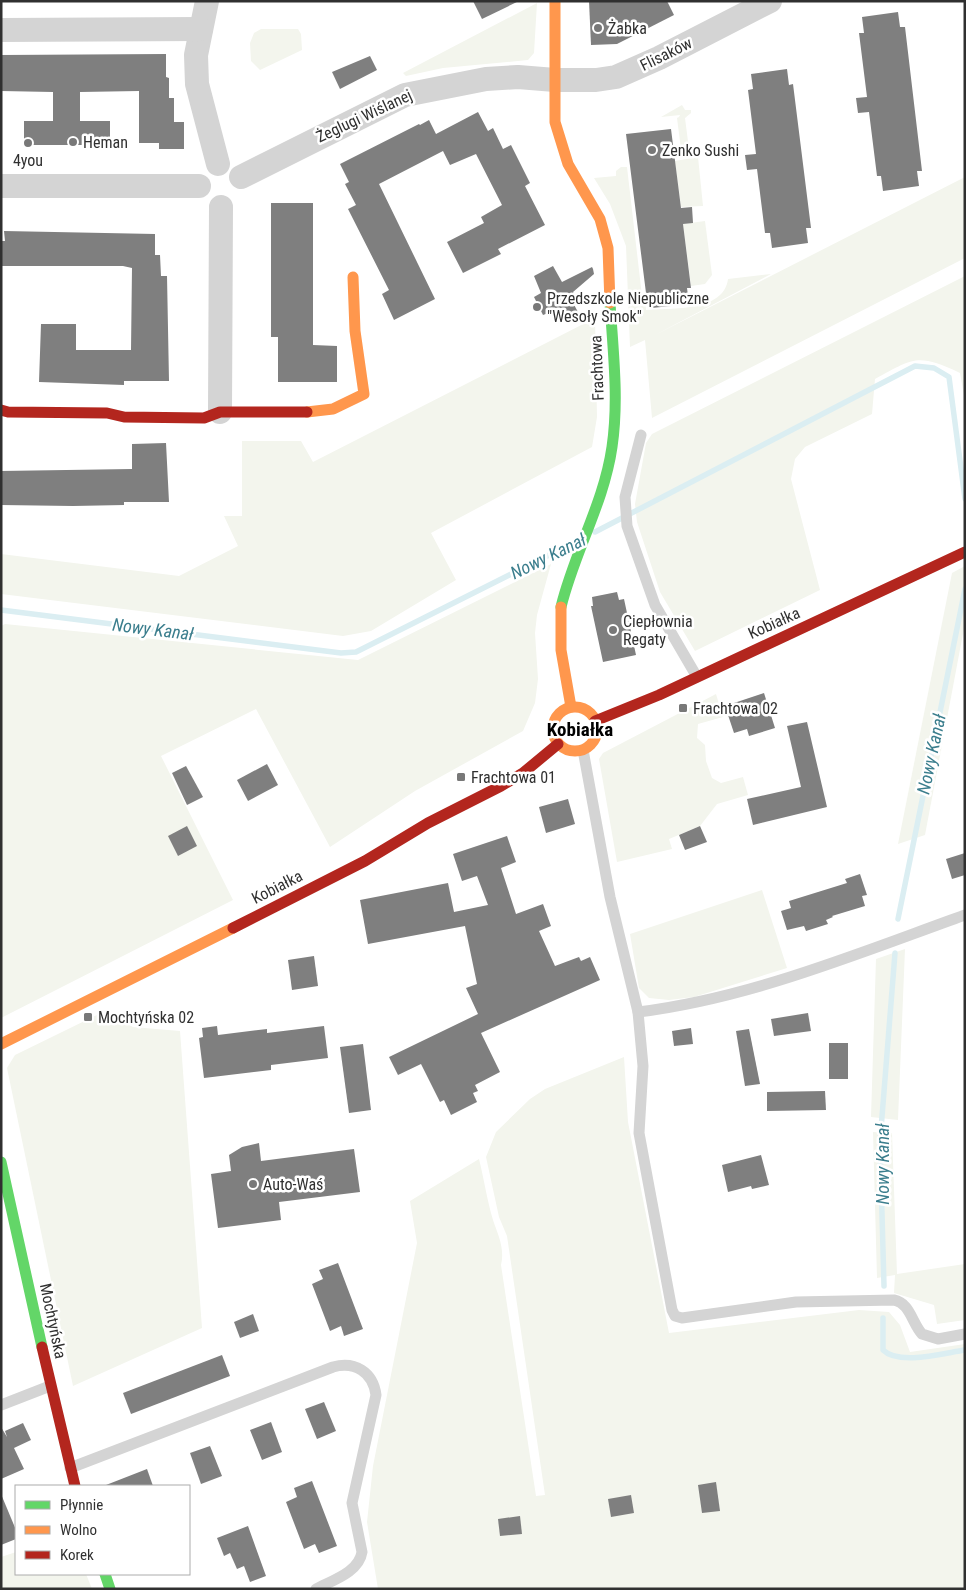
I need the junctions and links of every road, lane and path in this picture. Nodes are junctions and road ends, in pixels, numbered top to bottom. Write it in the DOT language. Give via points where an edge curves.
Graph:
graph roads {
  1 [pos="208,1"];
  2 [pos="555,1"];
  3 [pos="770,1"];
  4 [pos="201,29"];
  5 [pos="1,30"];
  6 [pos="554,80"];
  7 [pos="218,164"];
  8 [pos="241,177"];
  9 [pos="1,186"];
  10 [pos="199,186"];
  11 [pos="221,207"];
  12 [pos="353,277"];
  13 [pos="1,410"];
  14 [pos="220,412"];
  15 [pos="641,435"];
  16 [pos="965,552"];
  17 [pos="697,677"];
  18 [pos="571,708"];
  19 [pos="595,721"];
  20 [pos="558,744"];
  21 [pos="583,750"];
  22 [pos="965,915"];
  23 [pos="638,1012"];
  24 [pos="1,1044"];
  25 [pos="1,1162"];
  26 [pos="965,1334"];
  27 [pos="50,1386"];
  28 [pos="1,1405"];
  29 [pos="70,1468"];
  30 [pos="75,1485"];
  31 [pos="105,1575"];
  32 [pos="110,1589"];
  33 [pos="316,1589"];
  1 -- 4 [label="street"];
  2 -- 6 [label="street, Frachtowa"];
  3 -- 6 [label="street, Flisaków" via="616,77"];
  4 -- 5 [label="street"];
  4 -- 7 [label="street" via="196,55 197,84"];
  6 -- 8 [label="street, Żeglugi Wiślanej" via="486,79 405,95"];
  6 -- 18 [label="street, Frachtowa" via="555,122 561,147 600,219 608,248 615,406 612,448 602,492 565,591 559,623"];
  7 -- 8 [label="street" via="232,166"];
  7 -- 10 [label="street" via="206,170"];
  8 -- 11 [label="street" via="243,184 239,197 228,206"];
  9 -- 10 [label="street"];
  10 -- 11 [label="street" via="207,202"];
  11 -- 14 [label="street"];
  12 -- 14 [label="street" via="355,331 364,394 319,412"];
  13 -- 14 [label="street" via="204,418"];
  15 -- 17 [label="lane" via="625,497 627,526 656,605"];
  16 -- 17 [label="street, Kobiałka"];
  17 -- 19 [label="street, Kobiałka"];
  18 -- 19 [label="street" via="584,709"];
  18 -- 20 [label="street" via="559,713 554,720 552,728"];
  19 -- 21 [label="street" via="595,738"];
  20 -- 21 [label="street" via="566,750"];
  20 -- 24 [label="street, Kobiałka" via="523,773 428,823 365,861"];
  21 -- 23 [label="lane" via="610,897"];
  22 -- 23 [label="lane" via="845,958 716,998"];
  23 -- 26 [label="lane" via="643,1066 639,1133 675,1316 682,1318 796,1302 894,1300 906,1306 922,1334 938,1339"];
  25 -- 27 [label="street, Mochtyńska"];
  27 -- 28 [label="lane"];
  27 -- 29 [label="street, Mochtyńska"];
  29 -- 30 [label="street, Mochtyńska"];
  29 -- 33 [label="lane" via="333,1367 350,1365 358,1368 371,1379 376,1395 352,1503 361,1558 351,1570"];
  31 -- 32 [label="street"];
}
